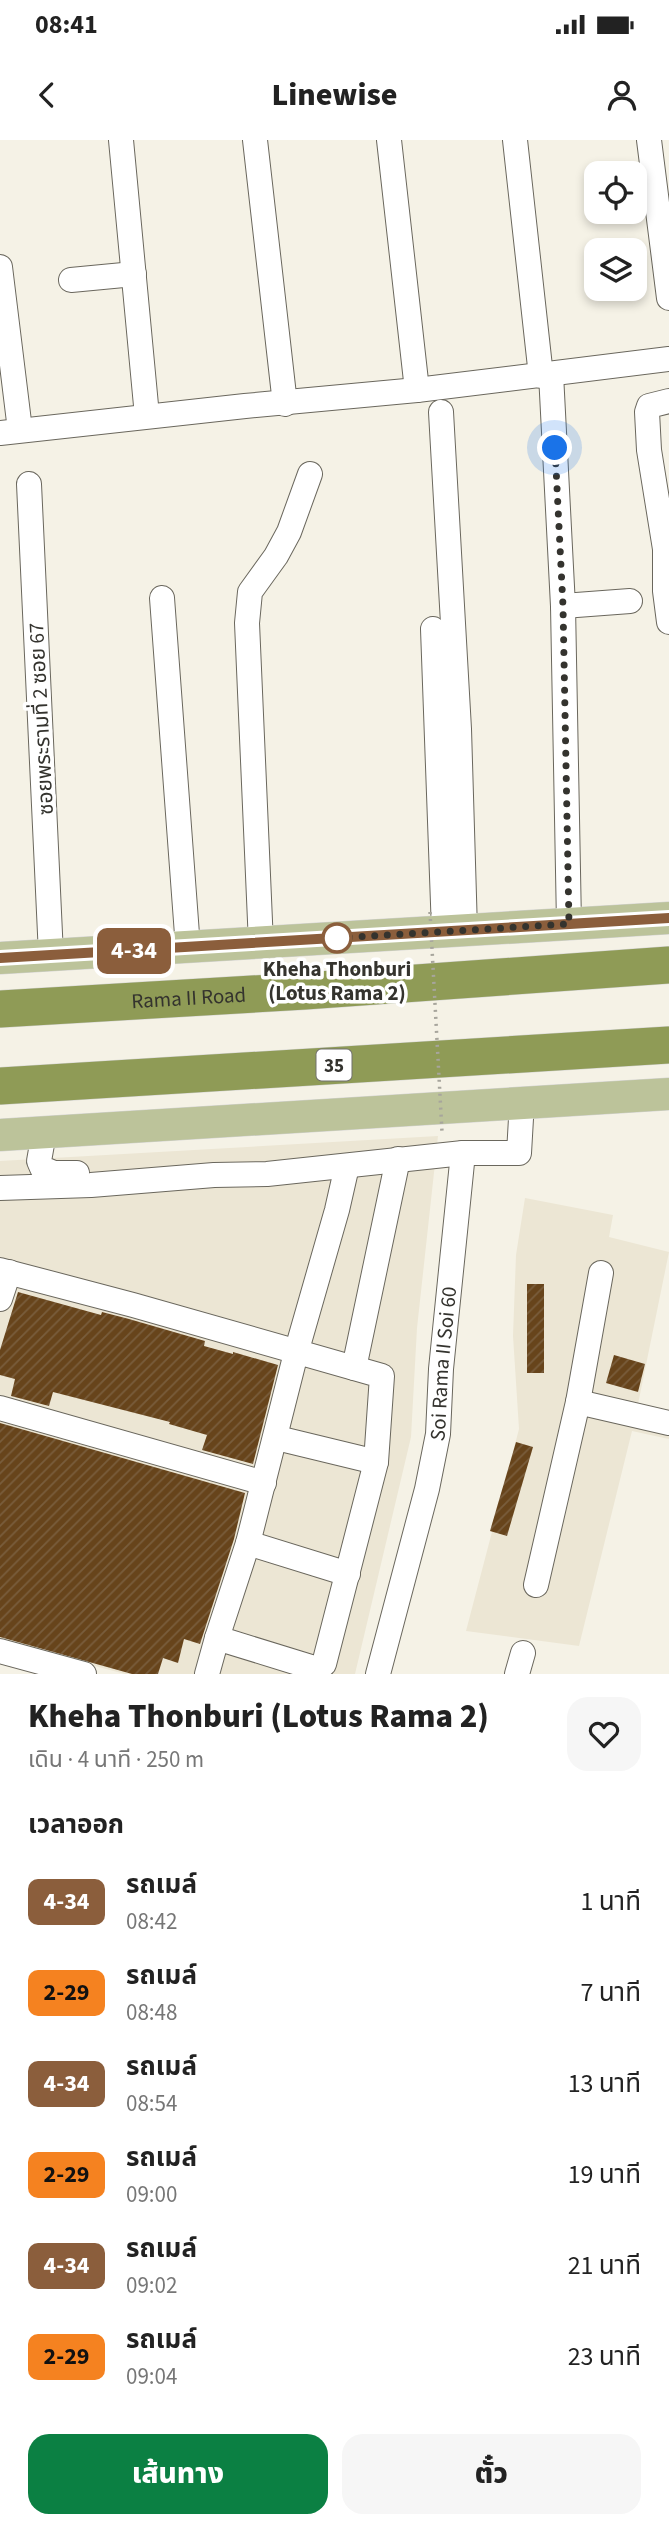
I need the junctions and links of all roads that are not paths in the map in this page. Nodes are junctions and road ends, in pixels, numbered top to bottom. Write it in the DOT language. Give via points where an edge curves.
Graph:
graph roads {
  1 [pos="121,140"];
  2 [pos="255,140"];
  3 [pos="389,140"];
  4 [pos="515,140"];
  5 [pos="649,140"];
  6 [pos="665,227"];
  7 [pos="0,267"];
  8 [pos="134,274"];
  9 [pos="71,280"];
  10 [pos="669,298"];
  11 [pos="669,359"];
  12 [pos="546,375"];
  13 [pos="417,390"];
  14 [pos="669,401"];
  15 [pos="285,404"];
  16 [pos="442,412"];
  17 [pos="147,416"];
  18 [pos="10,432"];
  19 [pos="659,449"];
  20 [pos="310,474"];
  21 [pos="29,484"];
  22 [pos="663,502"];
  23 [pos="667,549"];
  24 [pos="162,598"];
  25 [pos="630,601"];
  26 [pos="563,606"];
  27 [pos="669,622"];
  28 [pos="433,629"];
  29 [pos="669,918"];
  30 [pos="447,924"];
  31 [pos="569,924"];
  32 [pos="261,944"];
  33 [pos="188,948"];
  34 [pos="51,956"];
  35 [pos="0,958"];
  36 [pos="669,965"];
  37 [pos="0,1009"];
  38 [pos="669,1045"];
  39 [pos="0,1086"];
  40 [pos="669,1094"];
  41 [pos="522,1101"];
  42 [pos="44,1133"];
  43 [pos="0,1135"];
  44 [pos="463,1153"];
  45 [pos="398,1159"];
  46 [pos="347,1166"];
  47 [pos="152,1180"];
  48 [pos="0,1188"];
  49 [pos="5,1271"];
  50 [pos="601,1273"];
  51 [pos="0,1300"];
  52 [pos="296,1353"];
  53 [pos="354,1368"];
  54 [pos="578,1402"];
  55 [pos="0,1408"];
  56 [pos="669,1423"];
  57 [pos="277,1438"];
  58 [pos="376,1462"];
  59 [pos="264,1483"];
  60 [pos="248,1543"];
  61 [pos="348,1574"];
  62 [pos="536,1585"];
  63 [pos="217,1638"];
  64 [pos="0,1651"];
  65 [pos="84,1674"];
  66 [pos="208,1674"];
  67 [pos="378,1674"];
  1 -- 8 [label="street"];
  2 -- 15 [label="street"];
  3 -- 13 [label="street"];
  4 -- 12 [label="street"];
  5 -- 6 [label="street"];
  6 -- 10 [label="street"];
  7 -- 18 [label="street"];
  8 -- 9 [label="street"];
  8 -- 17 [label="street"];
  11 -- 12 [label="street"];
  12 -- 13 [label="street"];
  12 -- 26 [label="street"];
  13 -- 15 [label="street"];
  14 -- 19 [label="street" via="649,406 647,412"];
  15 -- 17 [label="street"];
  16 -- 30 [label="street" via="459,729"];
  17 -- 18 [label="street"];
  19 -- 22 [label="street"];
  20 -- 32 [label="street" via="289,532 250,592 247,623"];
  21 -- 34 [label="street, ซอยพระรามที่ 2 ซอย 67"];
  22 -- 23 [label="street"];
  23 -- 27 [label="street"];
  24 -- 33 [label="street"];
  25 -- 26 [label="street"];
  26 -- 31 [label="street"];
  28 -- 30 [label="street"];
  29 -- 31 [label="main road"];
  30 -- 31 [label="main road"];
  30 -- 32 [label="main road"];
  32 -- 33 [label="main road"];
  33 -- 34 [label="main road"];
  34 -- 35 [label="main road"];
  36 -- 37 [label="highway, Rama II Road"];
  38 -- 39 [label="highway, 35"];
  40 -- 41 [label="main road"];
  41 -- 42 [label="main road"];
  41 -- 44 [label="street" via="519,1153"];
  42 -- 43 [label="main road"];
  42 -- 47 [label="street" via="39,1161 48,1172"];
  44 -- 45 [label="street"];
  44 -- 67 [label="street, Soi Rama II Soi 60" via="438,1434"];
  45 -- 46 [label="street"];
  45 -- 53 [label="street"];
  46 -- 47 [label="street"];
  46 -- 52 [label="street"];
  47 -- 48 [label="street"];
  49 -- 51 [label="street"];
  49 -- 52 [label="street"];
  50 -- 54 [label="street"];
  52 -- 53 [label="street"];
  52 -- 57 [label="street"];
  53 -- 58 [label="street" via="382,1376"];
  54 -- 56 [label="street"];
  54 -- 62 [label="street"];
  55 -- 59 [label="street"];
  57 -- 58 [label="street"];
  57 -- 59 [label="street"];
  58 -- 61 [label="street"];
  59 -- 60 [label="street"];
  60 -- 61 [label="street"];
  60 -- 63 [label="street"];
  61 -- 63 [label="street" via="324,1664 314,1668"];
  63 -- 66 [label="street"];
  64 -- 65 [label="street"];
}
